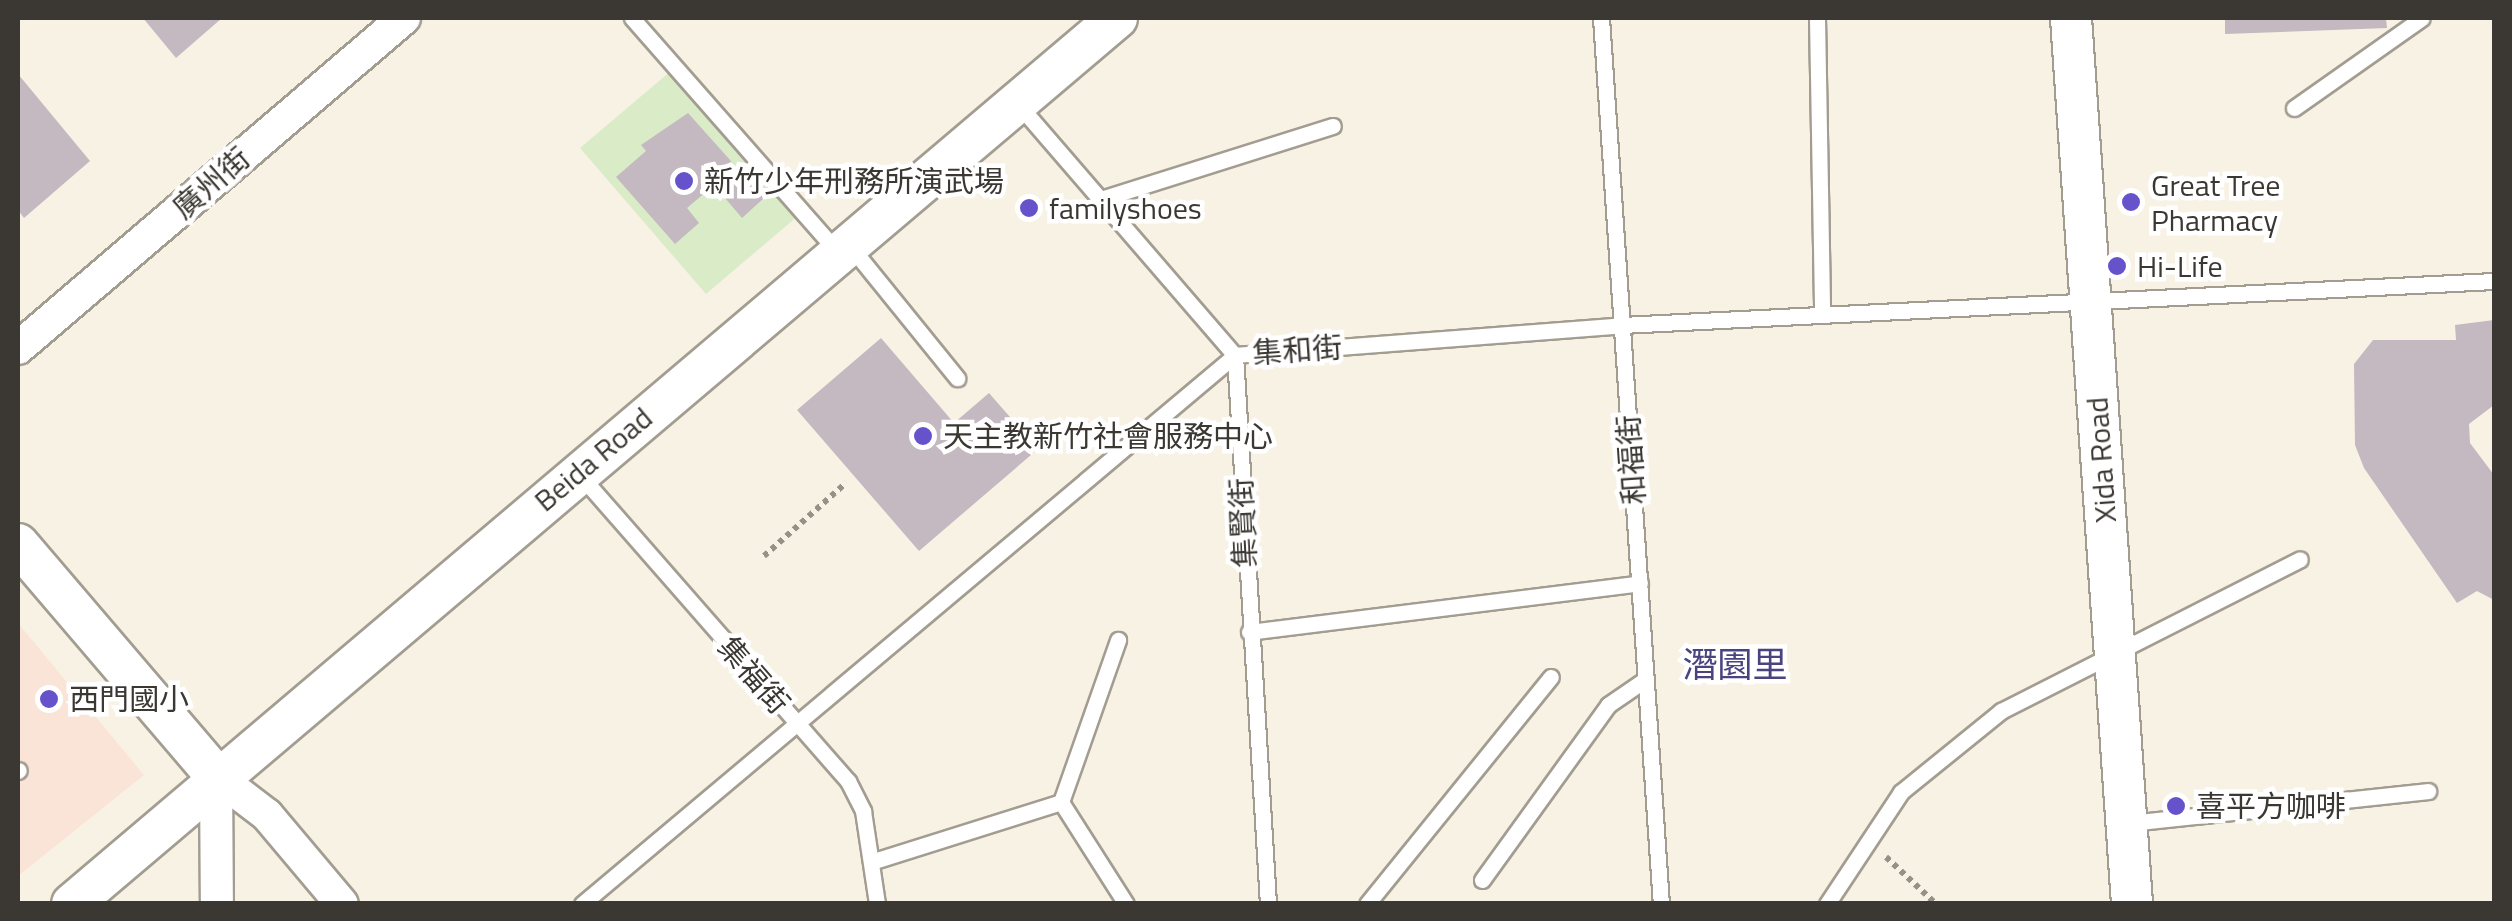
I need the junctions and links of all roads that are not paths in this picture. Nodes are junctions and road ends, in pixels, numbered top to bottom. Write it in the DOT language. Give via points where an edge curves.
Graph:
graph roads {
  1 [pos="404,18"];
  2 [pos="632,18"];
  3 [pos="1117,18"];
  4 [pos="1601,18"];
  5 [pos="1817,18"];
  6 [pos="2070,18"];
  7 [pos="2422,18"];
  8 [pos="1017,103"];
  9 [pos="2294,108"];
  10 [pos="1333,126"];
  11 [pos="1101,200"];
  12 [pos="844,248"];
  13 [pos="2494,281"];
  14 [pos="2090,299"];
  15 [pos="1822,314"];
  16 [pos="1622,325"];
  17 [pos="18,348"];
  18 [pos="1235,355"];
  19 [pos="958,378"];
  20 [pos="578,472"];
  21 [pos="18,544"];
  22 [pos="2300,559"];
  23 [pos="1640,582"];
  24 [pos="1248,632"];
  25 [pos="1118,640"];
  26 [pos="2114,654"];
  27 [pos="1551,677"];
  28 [pos="1646,679"];
  29 [pos="796,723"];
  30 [pos="216,776"];
  31 [pos="2428,791"];
  32 [pos="1062,802"];
  33 [pos="2126,823"];
  34 [pos="874,862"];
  35 [pos="1482,880"];
  36 [pos="72,904"];
  37 [pos="217,904"];
  38 [pos="342,904"];
  39 [pos="582,904"];
  40 [pos="876,904"];
  41 [pos="1126,904"];
  42 [pos="1268,904"];
  43 [pos="1367,904"];
  44 [pos="1661,904"];
  45 [pos="1827,904"];
  46 [pos="2132,904"];
  1 -- 17 [label="street, 廣州街"];
  2 -- 12 [label="lane"];
  3 -- 8 [label="street, Beida Road"];
  4 -- 16 [label="lane, 和福街"];
  5 -- 15 [label="lane"];
  6 -- 14 [label="street, Xida Road"];
  7 -- 9 [label="lane"];
  8 -- 11 [label="lane"];
  8 -- 12 [label="street, Beida Road"];
  10 -- 11 [label="lane"];
  11 -- 18 [label="lane"];
  12 -- 19 [label="lane"];
  12 -- 20 [label="street, Beida Road"];
  13 -- 14 [label="lane, 集和街"];
  14 -- 15 [label="lane, 集和街"];
  14 -- 26 [label="street, Xida Road"];
  15 -- 16 [label="lane, 集和街"];
  16 -- 18 [label="lane, 集和街"];
  16 -- 23 [label="lane, 和福街"];
  18 -- 24 [label="lane, 集賢街"];
  18 -- 29 [label="lane, 集和街"];
  20 -- 29 [label="lane, 集福街"];
  20 -- 30 [label="street, Beida Road"];
  21 -- 30 [label="street"];
  22 -- 26 [label="lane"];
  23 -- 24 [label="lane"];
  23 -- 28 [label="lane, 和福街"];
  24 -- 42 [label="lane, 集賢街"];
  25 -- 32 [label="lane"];
  26 -- 33 [label="street, Xida Road"];
  26 -- 45 [label="lane" via="2001,711 1900,792"];
  27 -- 43 [label="lane"];
  28 -- 35 [label="lane" via="1608,705"];
  28 -- 44 [label="lane, 和福街"];
  29 -- 34 [label="lane, 集福街" via="848,781 863,811"];
  29 -- 39 [label="lane, 集和街"];
  30 -- 36 [label="street, Beida Road"];
  30 -- 37 [label="street"];
  30 -- 38 [label="street" via="267,815"];
  31 -- 33 [label="lane"];
  32 -- 34 [label="lane"];
  32 -- 41 [label="lane"];
  33 -- 46 [label="street, Xida Road"];
  34 -- 40 [label="lane, 集福街"];
}
